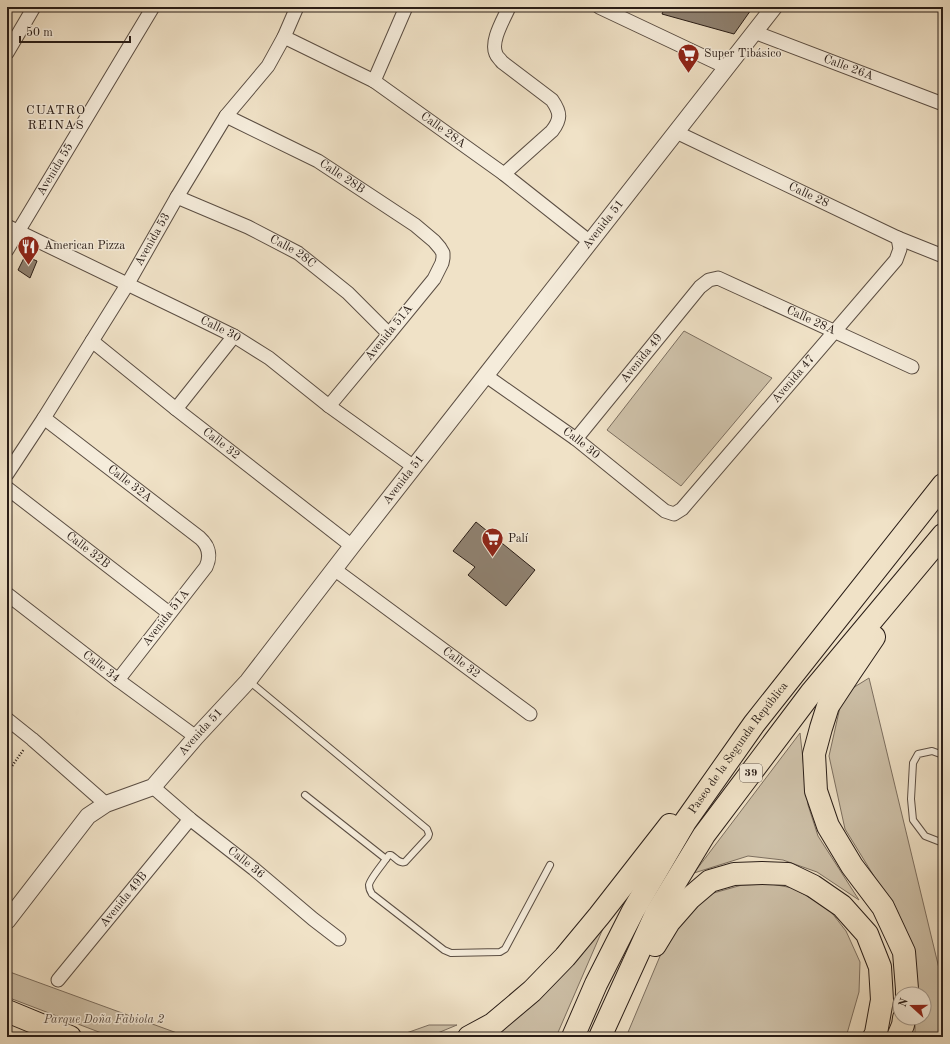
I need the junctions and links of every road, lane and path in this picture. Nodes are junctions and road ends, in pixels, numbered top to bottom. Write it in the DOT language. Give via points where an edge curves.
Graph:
graph roads {
  1 [pos="34,7"];
  2 [pos="153,7"];
  3 [pos="297,7"];
  4 [pos="406,7"];
  5 [pos="509,7"];
  6 [pos="774,7"];
  7 [pos="607,9"];
  8 [pos="754,32"];
  9 [pos="284,38"];
  10 [pos="7,53"];
  11 [pos="726,67"];
  12 [pos="374,81"];
  13 [pos="943,104"];
  14 [pos="226,116"];
  15 [pos="676,132"];
  16 [pos="504,174"];
  17 [pos="177,197"];
  18 [pos="12,228"];
  19 [pos="898,238"];
  20 [pos="590,242"];
  21 [pos="7,250"];
  22 [pos="943,256"];
  23 [pos="443,258"];
  24 [pos="709,280"];
  25 [pos="128,284"];
  26 [pos="834,332"];
  27 [pos="389,334"];
  28 [pos="234,336"];
  29 [pos="92,341"];
  30 [pos="912,367"];
  31 [pos="486,375"];
  32 [pos="329,406"];
  33 [pos="176,409"];
  34 [pos="44,418"];
  35 [pos="576,439"];
  36 [pos="414,467"];
  37 [pos="7,474"];
  38 [pos="943,485"];
  39 [pos="7,488"];
  40 [pos="674,514"];
  41 [pos="943,535"];
  42 [pos="943,538"];
  43 [pos="352,546"];
  44 [pos="209,553"];
  45 [pos="334,569"];
  46 [pos="7,594"];
  47 [pos="170,613"];
  48 [pos="118,680"];
  49 [pos="248,681"];
  50 [pos="530,714"];
  51 [pos="7,719"];
  52 [pos="754,724"];
  53 [pos="196,737"];
  54 [pos="32,739"];
  55 [pos="943,755"];
  56 [pos="7,773"];
  57 [pos="153,787"];
  58 [pos="305,795"];
  59 [pos="106,804"];
  60 [pos="190,819"];
  61 [pos="943,843"];
  62 [pos="386,859"];
  63 [pos="550,865"];
  64 [pos="7,921"];
  65 [pos="339,939"];
  66 [pos="58,980"];
  67 [pos="907,986"];
  68 [pos="7,1011"];
  69 [pos="903,1026"];
  70 [pos="70,1037"];
  71 [pos="469,1037"];
  72 [pos="573,1037"];
  73 [pos="600,1037"];
  74 [pos="874,1037"];
  75 [pos="898,1037"];
  1 -- 10 [label="street"];
  2 -- 18 [label="street, Avenida 55"];
  3 -- 9 [label="street, Avenida 53"];
  4 -- 12 [label="street"];
  5 -- 16 [label="street" via="494,41 496,55 552,100 558,108 559,116 552,131"];
  6 -- 8 [label="street, Avenida 51"];
  7 -- 11 [label="street"];
  8 -- 11 [label="street, Avenida 51"];
  8 -- 13 [label="street, Calle 26A"];
  9 -- 12 [label="street, Calle 28A"];
  9 -- 14 [label="street, Avenida 53" via="268,66"];
  11 -- 15 [label="street, Avenida 51"];
  12 -- 16 [label="street, Calle 28A"];
  14 -- 17 [label="street, Avenida 53"];
  14 -- 23 [label="street, Calle 28B" via="318,161 352,183 415,225 440,248"];
  15 -- 19 [label="street, Calle 28"];
  15 -- 20 [label="street, Avenida 51"];
  16 -- 20 [label="street, Calle 28A"];
  17 -- 25 [label="street, Avenida 53"];
  17 -- 27 [label="street, Calle 28C" via="248,227 298,253 348,293"];
  18 -- 21 [label="street, Avenida 55"];
  18 -- 25 [label="street, Calle 30"];
  19 -- 22 [label="street, Calle 28"];
  19 -- 26 [label="street, Avenida 47" via="900,249 896,260"];
  20 -- 31 [label="street, Avenida 51"];
  23 -- 27 [label="street, Avenida 51A" via="434,278"];
  24 -- 26 [label="street, Calle 28A" via="718,278"];
  24 -- 35 [label="street, Avenida 49" via="700,287"];
  25 -- 28 [label="street, Calle 30"];
  25 -- 29 [label="street, Avenida 53"];
  26 -- 30 [label="street, Calle 28A"];
  26 -- 40 [label="street, Avenida 47" via="682,509"];
  27 -- 32 [label="street, Avenida 51A"];
  28 -- 32 [label="street, Calle 30" via="269,358"];
  28 -- 33 [label="street"];
  29 -- 33 [label="street, Calle 32"];
  29 -- 34 [label="street, Avenida 53"];
  31 -- 35 [label="street, Calle 30"];
  31 -- 36 [label="street, Avenida 51"];
  32 -- 36 [label="street, Calle 30"];
  33 -- 43 [label="street, Calle 32"];
  34 -- 37 [label="street, Avenida 53"];
  34 -- 44 [label="street, Calle 32A" via="200,538"];
  35 -- 40 [label="street, Calle 30" via="665,511"];
  36 -- 43 [label="street, Avenida 51"];
  38 -- 52 [label="highway, Paseo de la Segunda República / 39"];
  39 -- 47 [label="street, Calle 32B"];
  41 -- 73 [label="highway, Paseo de la Segunda República / 39" via="811,692 704,835 656,914"];
  42 -- 67 [label="highway" via="828,706 814,754 816,791 828,826 852,866 883,907 904,952"];
  43 -- 45 [label="street, Avenida 51"];
  44 -- 47 [label="street, Avenida 51A" via="206,567"];
  45 -- 49 [label="street, Avenida 51"];
  45 -- 50 [label="street, Calle 32"];
  46 -- 48 [label="street, Calle 34"];
  47 -- 48 [label="street, Avenida 51A"];
  48 -- 53 [label="street, Calle 34"];
  49 -- 53 [label="street, Avenida 51"];
  49 -- 62 [label="lane" via="427,829 428,837 405,862 391,855"];
  51 -- 54 [label="street"];
  52 -- 71 [label="highway" via="565,957 532,991 493,1024"];
  52 -- 72 [label="highway, Paseo de la Segunda República / 39" via="685,822 633,911 596,984"];
  53 -- 57 [label="street, Avenida 51"];
  54 -- 56 [label="path"];
  54 -- 59 [label="street"];
  55 -- 61 [label="lane" via="932,751 918,754 912,762 911,799 913,820 925,836"];
  57 -- 59 [label="street, Avenida 51"];
  57 -- 60 [label="street, Calle 36"];
  58 -- 62 [label="lane"];
  59 -- 64 [label="street, Avenida 51" via="88,816"];
  60 -- 65 [label="street, Calle 36"];
  60 -- 66 [label="street, Avenida 49B"];
  62 -- 63 [label="lane" via="369,885 372,894 451,953 500,952 505,949"];
  68 -- 70 [label="highway"];
  69 -- 75 [label="highway"];
  73 -- 74 [label="highway" via="668,922 690,898 710,881 734,874 762,873 788,874 813,886 842,906 867,934 880,966 882,1000"];
}
